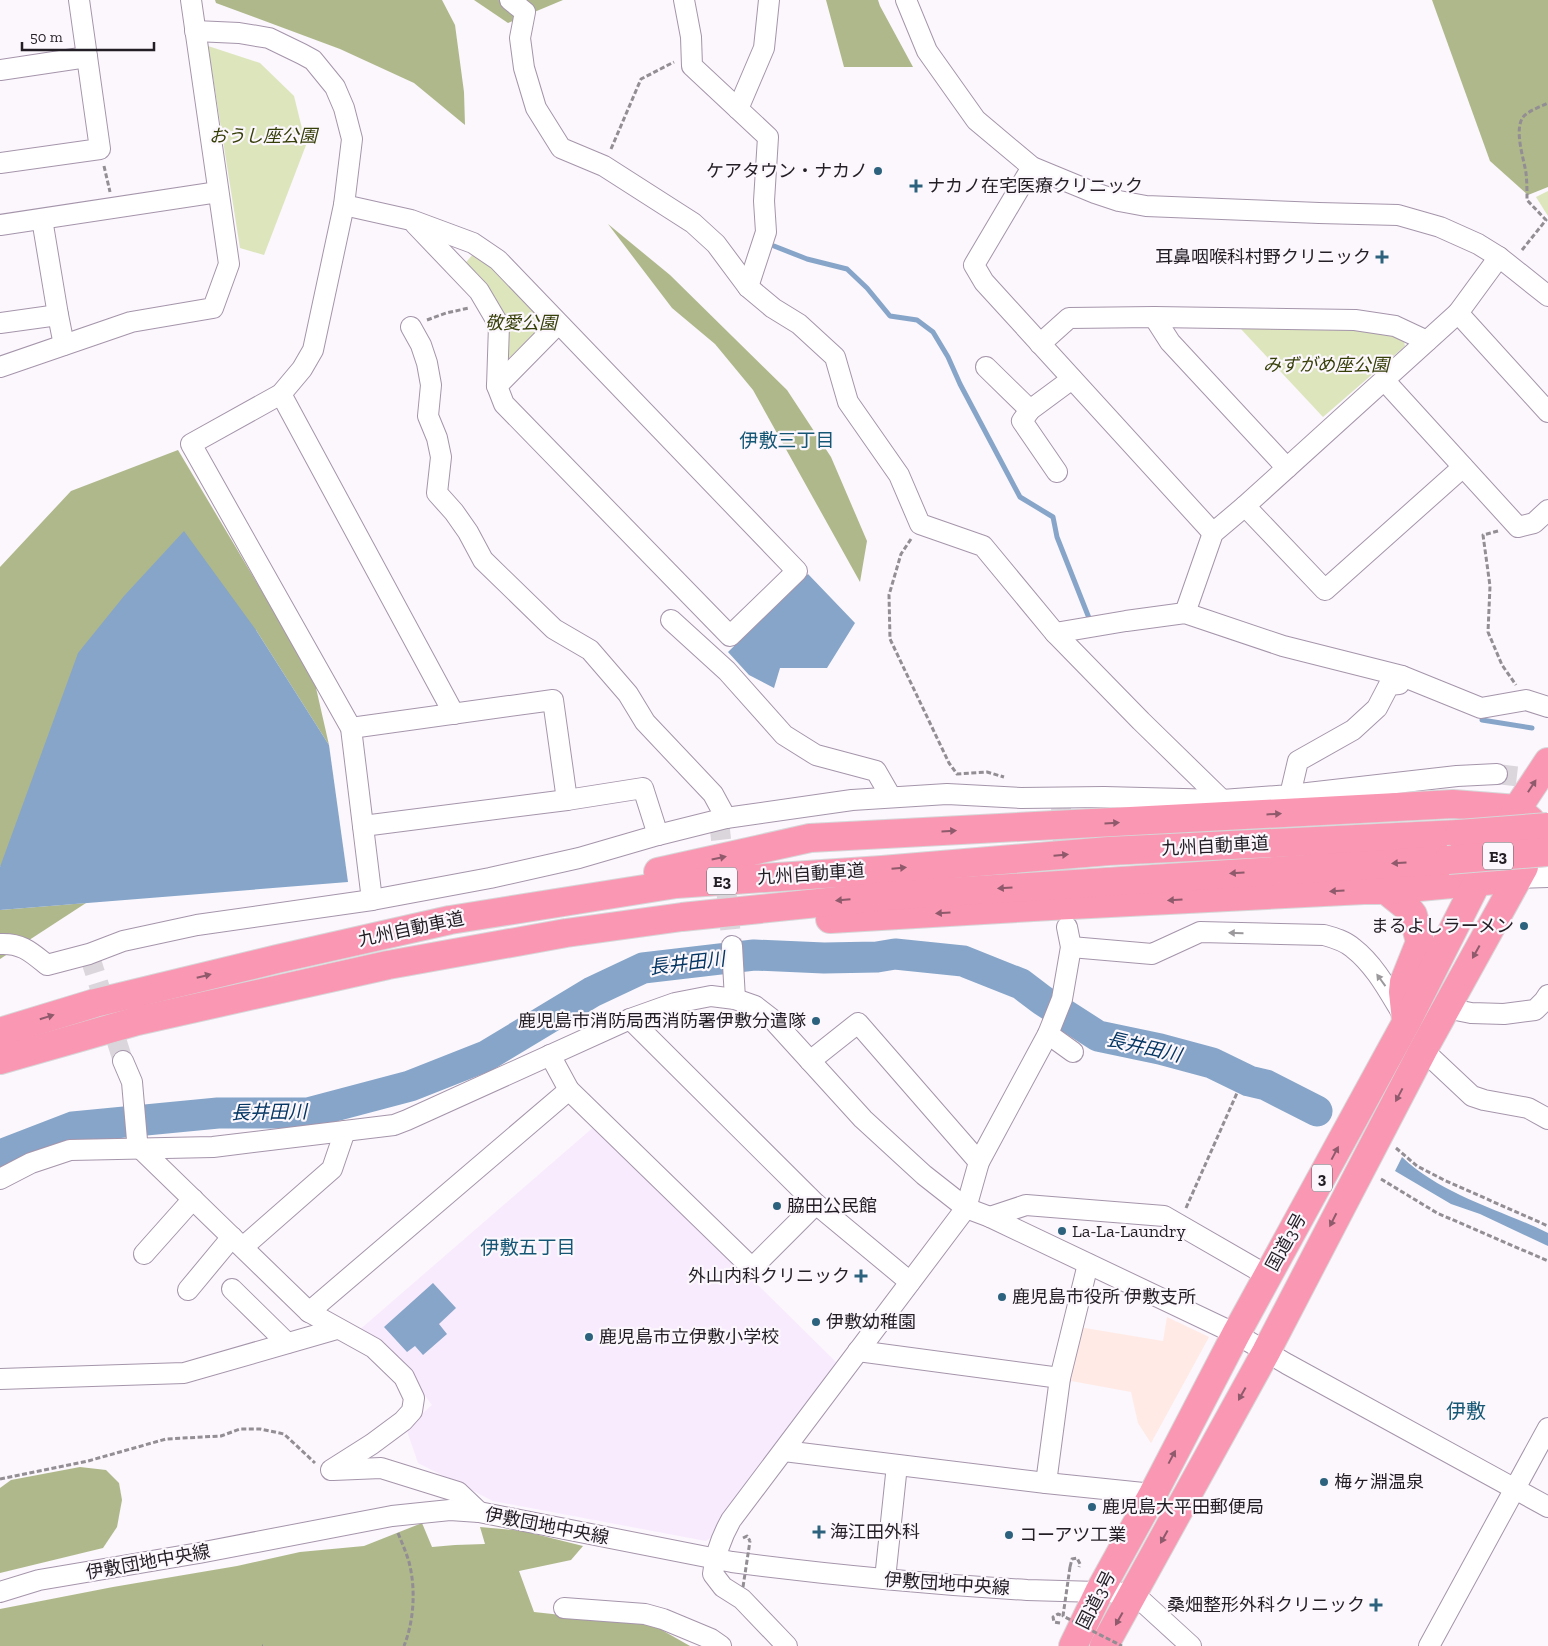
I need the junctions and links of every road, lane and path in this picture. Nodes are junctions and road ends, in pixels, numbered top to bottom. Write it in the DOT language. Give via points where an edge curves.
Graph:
graph roads {
  1 [pos="79,0"];
  2 [pos="190,0"];
  3 [pos="510,0"];
  4 [pos="684,0"];
  5 [pos="770,0"];
  6 [pos="906,0"];
  7 [pos="195,31"];
  8 [pos="692,52"];
  9 [pos="87,57"];
  10 [pos="0,70"];
  11 [pos="1548,103"];
  12 [pos="738,109"];
  13 [pos="100,149"];
  14 [pos="0,164"];
  15 [pos="604,166"];
  16 [pos="1032,167"];
  17 [pos="218,192"];
  18 [pos="344,205"];
  19 [pos="113,207"];
  20 [pos="42,219"];
  21 [pos="411,220"];
  22 [pos="0,225"];
  23 [pos="1522,250"];
  24 [pos="1499,257"];
  25 [pos="748,287"];
  26 [pos="1548,296"];
  27 [pos="486,304"];
  28 [pos="1458,313"];
  29 [pos="58,315"];
  30 [pos="1154,318"];
  31 [pos="0,323"];
  32 [pos="558,324"];
  33 [pos="411,327"];
  34 [pos="1427,341"];
  35 [pos="1040,344"];
  36 [pos="64,345"];
  37 [pos="0,366"];
  38 [pos="986,366"];
  39 [pos="1072,379"];
  40 [pos="1384,380"];
  41 [pos="497,386"];
  42 [pos="281,394"];
  43 [pos="1030,410"];
  44 [pos="1548,412"];
  45 [pos="1463,467"];
  46 [pos="1287,468"];
  47 [pos="1057,472"];
  48 [pos="1245,506"];
  49 [pos="1548,510"];
  50 [pos="920,524"];
  51 [pos="1518,527"];
  52 [pos="1213,533"];
  53 [pos="1185,614"];
  54 [pos="671,620"];
  55 [pos="1055,633"];
  56 [pos="1402,676"];
  57 [pos="1526,700"];
  58 [pos="1548,707"];
  59 [pos="454,714"];
  60 [pos="351,728"];
  61 [pos="1548,762"];
  62 [pos="1497,774"];
  63 [pos="1290,795"];
  64 [pos="891,798"];
  65 [pos="1021,798"];
  66 [pos="567,800"];
  67 [pos="1222,800"];
  68 [pos="1517,809"];
  69 [pos="726,818"];
  70 [pos="363,826"];
  71 [pos="658,835"];
  72 [pos="1547,837"];
  73 [pos="1548,877"];
  74 [pos="1517,878"];
  75 [pos="1478,882"];
  76 [pos="1386,890"];
  77 [pos="372,900"];
  78 [pos="450,920"];
  79 [pos="1067,927"];
  80 [pos="566,933"];
  81 [pos="0,944"];
  82 [pos="1071,947"];
  83 [pos="732,948"];
  84 [pos="735,991"];
  85 [pos="1548,995"];
  86 [pos="1446,1008"];
  87 [pos="630,1019"];
  88 [pos="1406,1021"];
  89 [pos="0,1032"];
  90 [pos="1048,1034"];
  91 [pos="1423,1050"];
  92 [pos="1073,1052"];
  93 [pos="550,1054"];
  94 [pos="0,1060"];
  95 [pos="123,1060"];
  96 [pos="810,1061"];
  97 [pos="569,1090"];
  98 [pos="1236,1094"];
  99 [pos="1548,1119"];
  100 [pos="345,1131"];
  101 [pos="1380,1131"];
  102 [pos="138,1144"];
  103 [pos="979,1162"];
  104 [pos="1360,1168"];
  105 [pos="0,1179"];
  106 [pos="193,1199"];
  107 [pos="816,1204"];
  108 [pos="966,1208"];
  109 [pos="990,1217"];
  110 [pos="1178,1224"];
  111 [pos="1548,1226"];
  112 [pos="238,1242"];
  113 [pos="144,1254"];
  114 [pos="1548,1262"];
  115 [pos="1088,1264"];
  116 [pos="1268,1276"];
  117 [pos="910,1282"];
  118 [pos="232,1289"];
  119 [pos="188,1290"];
  120 [pos="309,1312"];
  121 [pos="337,1329"];
  122 [pos="1236,1334"];
  123 [pos="287,1343"];
  124 [pos="858,1351"];
  125 [pos="1266,1352"];
  126 [pos="1060,1378"];
  127 [pos="0,1379"];
  128 [pos="1548,1428"];
  129 [pos="784,1450"];
  130 [pos="897,1464"];
  131 [pos="331,1470"];
  132 [pos="0,1479"];
  133 [pos="1046,1483"];
  134 [pos="1514,1489"];
  135 [pos="1153,1494"];
  136 [pos="1548,1507"];
  137 [pos="478,1512"];
  138 [pos="392,1516"];
  139 [pos="742,1542"];
  140 [pos="714,1558"];
  141 [pos="1079,1567"];
  142 [pos="884,1579"];
  143 [pos="743,1587"];
  144 [pos="0,1592"];
  145 [pos="1099,1592"];
  146 [pos="1134,1593"];
  147 [pos="564,1608"];
  148 [pos="1063,1616"];
  149 [pos="1062,1621"];
  150 [pos="784,1645"];
  151 [pos="404,1646"];
  152 [pos="721,1646"];
  153 [pos="1073,1646"];
  154 [pos="1104,1646"];
  155 [pos="1122,1646"];
  156 [pos="1191,1646"];
  157 [pos="1429,1646"];
  1 -- 9 [label="street"];
  2 -- 7 [label="street"];
  3 -- 15 [label="street" via="525,12 520,38 524,68 536,108 561,148"];
  4 -- 8 [label="street"];
  5 -- 12 [label="street" via="764,48"];
  6 -- 16 [label="street" via="927,51 976,120"];
  7 -- 17 [label="street"];
  7 -- 18 [label="street" via="269,38 313,60 335,87 352,139"];
  8 -- 12 [label="street" via="692,66"];
  8 -- 15 [label="path" via="641,79"];
  9 -- 10 [label="street"];
  9 -- 13 [label="street"];
  11 -- 23 [label="path" via="1523,117 1520,125 1527,200 1546,220"];
  12 -- 25 [label="street" via="768,137 764,201 766,232"];
  13 -- 14 [label="street"];
  13 -- 19 [label="path"];
  15 -- 25 [label="street" via="693,223 716,244"];
  16 -- 24 [label="street" via="1095,194 1146,206 1398,215 1440,227"];
  16 -- 35 [label="street" via="974,265 984,282"];
  17 -- 19 [label="street"];
  17 -- 36 [label="street" via="229,264 213,308 131,322"];
  18 -- 21 [label="street"];
  18 -- 42 [label="street" via="313,350"];
  19 -- 20 [label="street"];
  20 -- 22 [label="street"];
  20 -- 29 [label="street"];
  21 -- 27 [label="street" via="479,291"];
  21 -- 32 [label="street" via="473,244 498,260"];
  24 -- 26 [label="street"];
  24 -- 28 [label="street"];
  25 -- 50 [label="street" via="799,324 835,357 848,402 899,475"];
  27 -- 33 [label="path" via="446,312"];
  27 -- 41 [label="street" via="499,325"];
  28 -- 34 [label="street"];
  28 -- 44 [label="street"];
  29 -- 31 [label="street"];
  29 -- 36 [label="street"];
  30 -- 34 [label="street" via="1355,320 1395,326"];
  30 -- 35 [label="street" via="1069,318"];
  30 -- 46 [label="street" via="1170,342"];
  32 -- 41 [label="street"];
  32 -- 41 [label="street" via="797,570 730,636 504,404"];
  33 -- 69 [label="street" via="427,363 430,385 428,416 442,458 437,493 463,525 483,560 554,629 590,650 628,694 645,722 713,794"];
  34 -- 40 [label="street"];
  35 -- 39 [label="street"];
  36 -- 37 [label="street"];
  38 -- 43 [label="street"];
  39 -- 43 [label="street"];
  39 -- 52 [label="street"];
  40 -- 45 [label="street"];
  40 -- 46 [label="street"];
  42 -- 59 [label="street"];
  42 -- 60 [label="street" via="191,444"];
  43 -- 47 [label="street" via="1022,421"];
  45 -- 48 [label="street" via="1325,590"];
  45 -- 51 [label="street"];
  46 -- 48 [label="street"];
  48 -- 52 [label="street"];
  49 -- 51 [label="street" via="1534,523"];
  50 -- 55 [label="street" via="983,546"];
  50 -- 65 [label="path" via="902,554 888,595 890,639 956,774 987,772 999,775 1012,781"];
  51 -- 57 [label="path" via="1483,535 1490,586 1488,632 1502,665"];
  52 -- 53 [label="street"];
  53 -- 55 [label="street"];
  53 -- 56 [label="street" via="1282,646"];
  54 -- 64 [label="street" via="727,671 784,735 816,755 876,770"];
  55 -- 67 [label="street"];
  56 -- 57 [label="street" via="1481,708"];
  56 -- 63 [label="street" via="1399,684 1389,685 1377,708 1353,730 1298,761"];
  57 -- 58 [label="street"];
  59 -- 60 [label="street"];
  59 -- 66 [label="street" via="553,700"];
  60 -- 70 [label="street"];
  68 -- 61 [label="highway, 国道3号 / 3, one-way"];
  62 -- 63 [label="street"];
  63 -- 67 [label="street"];
  64 -- 65 [label="street" via="947,794"];
  64 -- 69 [label="street" via="852,800"];
  65 -- 67 [label="street" via="1062,803"];
  66 -- 70 [label="street"];
  66 -- 71 [label="street" via="643,788"];
  68 -- 72 [label="highway"];
  68 -- 75 [label="highway, 国道3号 / 3"];
  78 -- 68 [label="highway, one-way" via="810,838 1453,804"];
  69 -- 71 [label="street"];
  70 -- 77 [label="street"];
  71 -- 77 [label="street" via="579,858"];
  72 -- 74 [label="highway, 国道3号 / 3"];
  78 -- 72 [label="highway, 九州自動車道 / E3, one-way, bridge" via="676,884 1109,851 1459,834"];
  72 -- 80 [label="highway, 九州自動車道 / E3, one-way, bridge" via="1448,860 886,896 682,917"];
  73 -- 74 [label="street"];
  74 -- 75 [label="highway"];
  74 -- 86 [label="highway, 国道3号 / 3, one-way"];
  75 -- 76 [label="highway"];
  75 -- 88 [label="highway, 国道3号 / 3"];
  76 -- 80 [label="highway, one-way"];
  76 -- 88 [label="highway" via="1413,915 1420,942 1404,982"];
  77 -- 81 [label="street" via="197,925 123,941 47,966 15,944"];
  89 -- 78 [label="highway, 九州自動車道 / E3, one-way" via="95,1003"];
  79 -- 82 [label="street"];
  80 -- 94 [label="highway, 九州自動車道 / E3" via="388,966 137,1021"];
  88 -- 82 [label="street, one-way" via="1365,960 1339,939 1324,935 1200,932 1152,954"];
  82 -- 90 [label="street" via="1062,999"];
  83 -- 84 [label="street"];
  84 -- 87 [label="street" via="675,1003"];
  84 -- 96 [label="street" via="773,1020"];
  85 -- 86 [label="street" via="1535,1010 1504,1014"];
  86 -- 91 [label="highway, 国道3号 / 3"];
  87 -- 93 [label="street"];
  87 -- 107 [label="street"];
  116 -- 88 [label="highway, 国道3号 / 3, one-way"];
  90 -- 92 [label="street"];
  90 -- 103 [label="street"];
  91 -- 99 [label="street" via="1472,1096 1528,1108"];
  91 -- 101 [label="highway, 国道3号 / 3, one-way"];
  93 -- 97 [label="street"];
  93 -- 100 [label="street" via="394,1125"];
  95 -- 102 [label="street" via="132,1082"];
  96 -- 103 [label="street" via="858,1023"];
  96 -- 108 [label="street" via="863,1119"];
  97 -- 107 [label="street" via="752,1268"];
  97 -- 120 [label="street"];
  98 -- 110 [label="path"];
  100 -- 102 [label="street" via="213,1147"];
  100 -- 112 [label="street" via="332,1169"];
  101 -- 104 [label="highway, 国道3号 / 3"];
  101 -- 111 [label="path" via="1417,1166"];
  102 -- 105 [label="street" via="70,1150 31,1163"];
  102 -- 106 [label="street"];
  103 -- 108 [label="street"];
  104 -- 114 [label="path" via="1437,1213"];
  104 -- 125 [label="highway, 国道3号 / 3, one-way"];
  106 -- 112 [label="street"];
  106 -- 113 [label="street"];
  107 -- 117 [label="street"];
  108 -- 109 [label="street"];
  108 -- 117 [label="street"];
  109 -- 110 [label="street" via="1026,1205 1164,1216"];
  109 -- 115 [label="street"];
  110 -- 116 [label="street"];
  112 -- 119 [label="street"];
  112 -- 120 [label="street"];
  115 -- 122 [label="street"];
  115 -- 126 [label="street"];
  116 -- 122 [label="highway, 国道3号 / 3"];
  117 -- 124 [label="street"];
  118 -- 123 [label="street"];
  120 -- 121 [label="street"];
  121 -- 123 [label="street"];
  121 -- 131 [label="street" via="374,1348 404,1377 414,1398 412,1411 403,1421"];
  122 -- 125 [label="street"];
  135 -- 122 [label="highway, 国道3号 / 3, one-way"];
  123 -- 127 [label="street" via="184,1373"];
  124 -- 126 [label="street"];
  124 -- 129 [label="street"];
  125 -- 134 [label="street"];
  125 -- 146 [label="highway, 国道3号 / 3, one-way"];
  126 -- 133 [label="street"];
  128 -- 134 [label="street"];
  129 -- 130 [label="street"];
  129 -- 140 [label="street" via="731,1520"];
  130 -- 133 [label="street"];
  130 -- 142 [label="street"];
  131 -- 132 [label="path" via="317,1466 284,1434 240,1429 221,1436 166,1439 79,1463"];
  131 -- 137 [label="street" via="381,1468 458,1492"];
  133 -- 135 [label="street"];
  134 -- 136 [label="street"];
  134 -- 157 [label="street"];
  135 -- 145 [label="highway, 国道3号 / 3"];
  137 -- 138 [label="street, 伊敷団地中央線" via="450,1510"];
  137 -- 140 [label="street, 伊敷団地中央線"];
  138 -- 144 [label="street, 伊敷団地中央線" via="39,1580"];
  138 -- 151 [label="path" via="411,1574 412,1626"];
  139 -- 143 [label="path, bridge" via="745,1536 750,1541"];
  140 -- 142 [label="street, 伊敷団地中央線"];
  140 -- 150 [label="street" via="713,1574 723,1587 742,1599"];
  141 -- 148 [label="path, bridge" via="1077,1558 1072,1559"];
  142 -- 145 [label="street, 伊敷団地中央線"];
  145 -- 146 [label="street, 伊敷団地中央線"];
  145 -- 153 [label="highway, 国道3号 / 3"];
  146 -- 154 [label="highway, 国道3号 / 3, one-way"];
  146 -- 156 [label="street"];
  147 -- 152 [label="street" via="645,1614 711,1639"];
  148 -- 149 [label="path" via="1053,1617 1056,1624"];
  148 -- 155 [label="path, bridge"];
}
